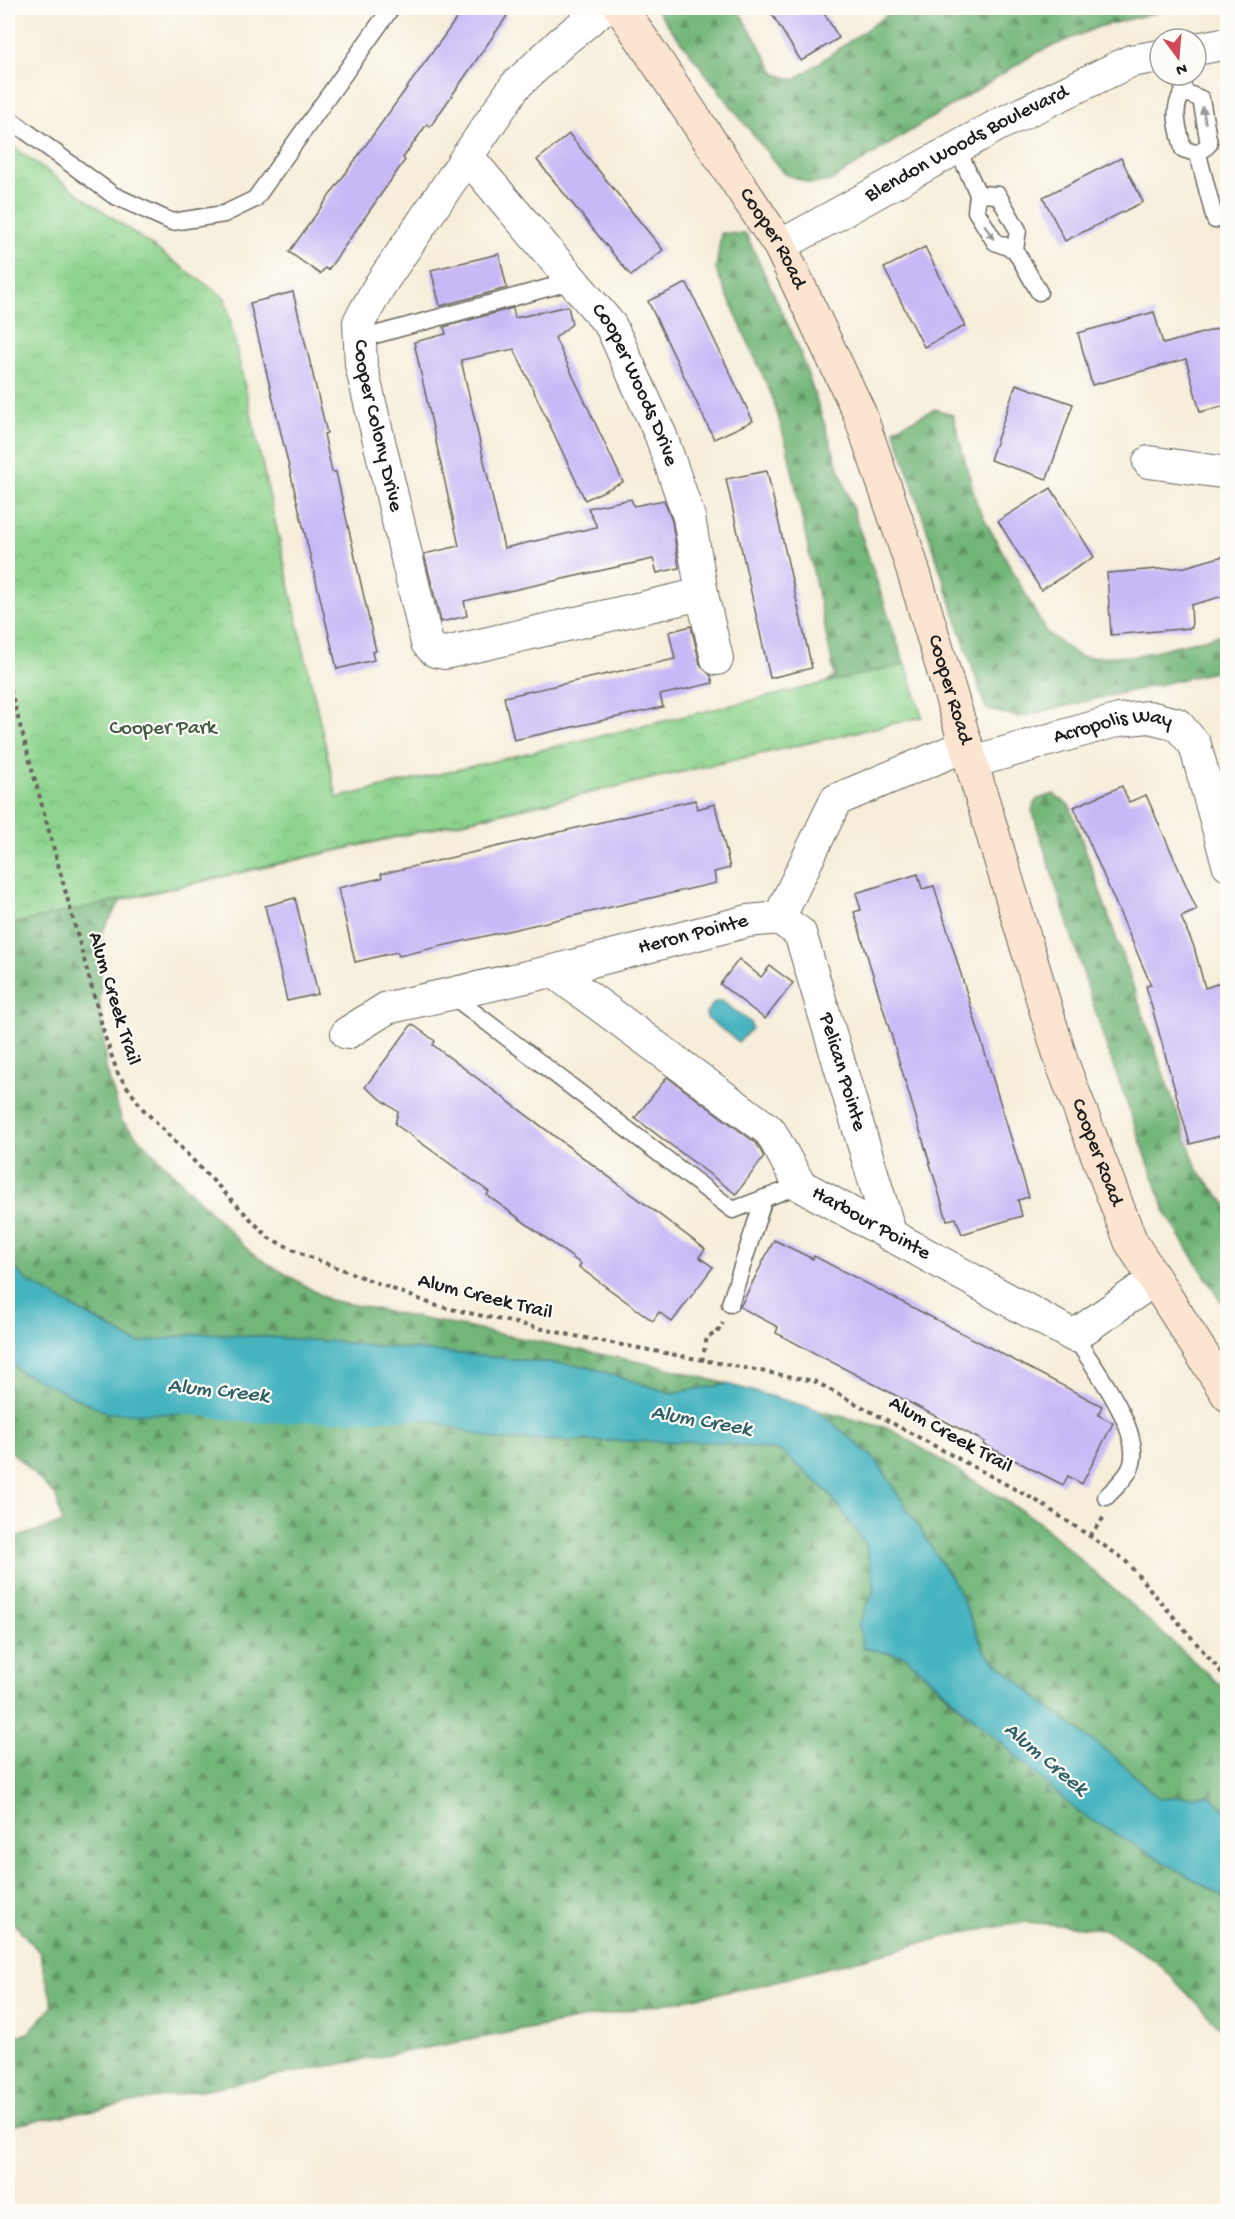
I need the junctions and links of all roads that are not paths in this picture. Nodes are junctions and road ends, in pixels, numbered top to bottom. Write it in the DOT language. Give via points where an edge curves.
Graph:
graph roads {
  1 [pos="391,8"];
  2 [pos="604,8"];
  3 [pos="621,8"];
  4 [pos="1227,43"];
  5 [pos="1208,47"];
  6 [pos="1148,58"];
  7 [pos="1181,87"];
  8 [pos="1187,87"];
  9 [pos="8,118"];
  10 [pos="957,148"];
  11 [pos="1198,154"];
  12 [pos="467,156"];
  13 [pos="978,194"];
  14 [pos="1215,220"];
  15 [pos="780,246"];
  16 [pos="1015,250"];
  17 [pos="573,281"];
  18 [pos="1039,292"];
  19 [pos="360,339"];
  20 [pos="1149,462"];
  21 [pos="1227,473"];
  22 [pos="702,594"];
  23 [pos="717,659"];
  24 [pos="969,753"];
  25 [pos="1224,830"];
  26 [pos="1227,864"];
  27 [pos="779,918"];
  28 [pos="553,971"];
  29 [pos="450,994"];
  30 [pos="347,1033"];
  31 [pos="800,1185"];
  32 [pos="764,1198"];
  33 [pos="891,1236"];
  34 [pos="1155,1279"];
  35 [pos="729,1304"];
  36 [pos="1074,1336"];
  37 [pos="1227,1395"];
  38 [pos="1106,1497"];
  1 -- 9 [label="lane" via="255,199 224,214 172,222 113,195"];
  2 -- 12 [label="street, Cooper Colony Drive" via="515,86"];
  3 -- 15 [label="street, Cooper Road"];
  4 -- 5 [label="street"];
  6 -- 10 [label="street, Blendon Woods Boulevard" via="1131,61"];
  7 -- 11 [label="lane" via="1176,110 1184,149"];
  11 -- 8 [label="lane, one-way" via="1209,144 1209,138 1201,99"];
  10 -- 13 [label="lane"];
  10 -- 15 [label="street, Blendon Woods Boulevard"];
  11 -- 14 [label="lane"];
  12 -- 17 [label="street, Cooper Woods Drive"];
  12 -- 19 [label="street, Cooper Colony Drive" via="380,285 360,322"];
  13 -- 16 [label="lane, one-way" via="976,210 995,242"];
  13 -- 16 [label="lane" via="998,195 1018,230"];
  15 -- 24 [label="street, Cooper Road" via="859,412 910,560"];
  16 -- 18 [label="lane"];
  17 -- 19 [label="lane"];
  17 -- 22 [label="street, Cooper Woods Drive" via="611,326 661,436 689,518"];
  19 -- 22 [label="street, Cooper Colony Drive" via="361,364 427,643 435,651 445,653"];
  20 -- 21 [label="street"];
  22 -- 23 [label="street, Cooper Woods Drive"];
  24 -- 25 [label="street, Acropolis Way" via="1119,720 1149,717 1177,724 1195,745"];
  24 -- 27 [label="street" via="836,800"];
  24 -- 34 [label="street, Cooper Road" via="1062,1063 1131,1242"];
  25 -- 26 [label="street, Acropolis Way"];
  27 -- 28 [label="street, Heron Pointe" via="748,921"];
  27 -- 33 [label="street, Pelican Pointe" via="800,933"];
  28 -- 29 [label="street, Heron Pointe"];
  28 -- 31 [label="street, Harbour Pointe" via="770,1131"];
  29 -- 30 [label="street, Heron Pointe" via="387,1008"];
  29 -- 32 [label="lane" via="733,1210"];
  31 -- 32 [label="lane"];
  31 -- 33 [label="street, Harbour Pointe"];
  32 -- 35 [label="lane"];
  33 -- 36 [label="street, Harbour Pointe"];
  34 -- 36 [label="street"];
  34 -- 37 [label="street, Cooper Road"];
  36 -- 38 [label="lane, Harbour Pointe" via="1133,1439 1131,1468"];
}
